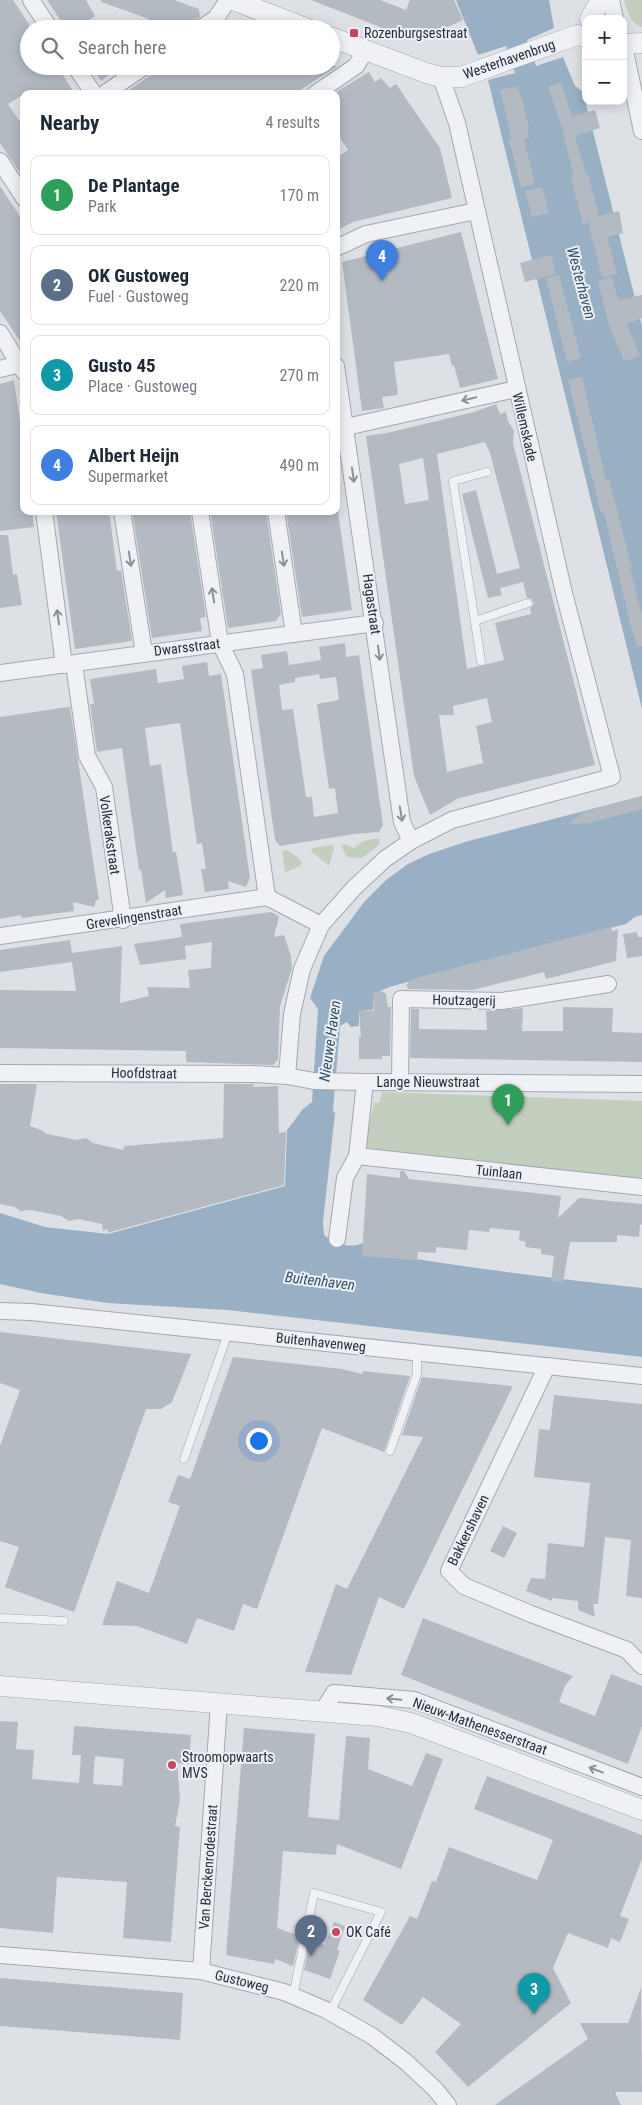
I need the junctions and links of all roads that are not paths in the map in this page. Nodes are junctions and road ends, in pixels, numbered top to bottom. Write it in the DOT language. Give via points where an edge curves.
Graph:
graph roads {
  1 [pos="31,0"];
  2 [pos="228,0"];
  3 [pos="232,0"];
  4 [pos="601,0"];
  5 [pos="611,0"];
  6 [pos="592,15"];
  7 [pos="614,15"];
  8 [pos="44,20"];
  9 [pos="213,20"];
  10 [pos="284,20"];
  11 [pos="582,33"];
  12 [pos="340,40"];
  13 [pos="628,43"];
  14 [pos="366,50"];
  15 [pos="81,75"];
  16 [pos="132,75"];
  17 [pos="440,77"];
  18 [pos="91,90"];
  19 [pos="110,90"];
  20 [pos="321,90"];
  21 [pos="641,125"];
  22 [pos="0,160"];
  23 [pos="20,192"];
  24 [pos="476,211"];
  25 [pos="340,246"];
  26 [pos="0,333"];
  27 [pos="20,363"];
  28 [pos="20,366"];
  29 [pos="0,368"];
  30 [pos="516,389"];
  31 [pos="340,390"];
  32 [pos="346,427"];
  33 [pos="487,472"];
  34 [pos="45,515"];
  35 [pos="123,515"];
  36 [pos="201,515"];
  37 [pos="277,515"];
  38 [pos="528,603"];
  39 [pos="475,621"];
  40 [pos="374,623"];
  41 [pos="294,634"];
  42 [pos="220,643"];
  43 [pos="144,653"];
  44 [pos="481,661"];
  45 [pos="69,665"];
  46 [pos="0,673"];
  47 [pos="411,842"];
  48 [pos="268,897"];
  49 [pos="123,920"];
  50 [pos="321,925"];
  51 [pos="0,936"];
  52 [pos="608,984"];
  53 [pos="0,1073"];
  54 [pos="287,1076"];
  55 [pos="365,1082"];
  56 [pos="400,1083"];
  57 [pos="642,1084"];
  58 [pos="357,1156"];
  59 [pos="642,1188"];
  60 [pos="337,1239"];
  61 [pos="0,1311"];
  62 [pos="228,1333"];
  63 [pos="417,1352"];
  64 [pos="547,1366"];
  65 [pos="642,1376"];
  66 [pos="390,1451"];
  67 [pos="184,1459"];
  68 [pos="0,1618"];
  69 [pos="64,1621"];
  70 [pos="634,1649"];
  71 [pos="642,1666"];
  72 [pos="0,1686"];
  73 [pos="219,1703"];
  74 [pos="322,1712"];
  75 [pos="642,1787"];
  76 [pos="642,1810"];
  77 [pos="0,1955"];
  78 [pos="201,1971"];
  79 [pos="293,1996"];
  80 [pos="330,2012"];
  81 [pos="448,2105"];
  1 -- 8 [label="street"];
  2 -- 9 [label="street"];
  3 -- 10 [label="street"];
  4 -- 6 [label="street"];
  5 -- 7 [label="street"];
  11 -- 17 [label="street, Westerhavenbrug" via="461,77"];
  12 -- 14 [label="street"];
  13 -- 21 [label="street"];
  14 -- 17 [label="street"];
  14 -- 20 [label="street" via="356,66"];
  15 -- 18 [label="street"];
  16 -- 19 [label="street"];
  17 -- 24 [label="street, Willemskade" via="457,122"];
  22 -- 23 [label="street"];
  24 -- 25 [label="street" via="366,234"];
  24 -- 30 [label="street, Willemskade"];
  26 -- 27 [label="street"];
  28 -- 29 [label="street"];
  30 -- 32 [label="street, one-way"];
  30 -- 47 [label="street, Willemskade" via="561,594 612,777 452,820"];
  31 -- 32 [label="street, Hagastraat"];
  32 -- 40 [label="street, Hagastraat, one-way"];
  33 -- 39 [label="lane" via="453,481"];
  45 -- 34 [label="street, Volkerakstraat, one-way"];
  35 -- 43 [label="street, one-way"];
  42 -- 36 [label="street, one-way"];
  37 -- 41 [label="street, one-way"];
  38 -- 39 [label="lane"];
  39 -- 44 [label="lane"];
  40 -- 41 [label="street, Dwarsstraat"];
  40 -- 47 [label="street, Hagastraat, one-way" via="402,822"];
  41 -- 42 [label="street, Dwarsstraat"];
  42 -- 43 [label="street, Dwarsstraat"];
  42 -- 48 [label="street" via="235,674"];
  43 -- 45 [label="street, Dwarsstraat"];
  45 -- 46 [label="street, Dwarsstraat"];
  45 -- 49 [label="street, Volkerakstraat" via="86,756 104,787"];
  47 -- 50 [label="street" via="385,859"];
  48 -- 49 [label="street, Grevelingenstraat"];
  48 -- 50 [label="street"];
  49 -- 51 [label="street, Grevelingenstraat"];
  50 -- 54 [label="street" via="302,969 292,1014"];
  52 -- 56 [label="street, Houtzagerij" via="502,1001 401,999"];
  53 -- 54 [label="street, Hoofdstraat"];
  54 -- 55 [label="street, Hoofdstraat" via="314,1081"];
  55 -- 56 [label="street, Lange Nieuwstraat"];
  55 -- 58 [label="street"];
  56 -- 57 [label="street, Lange Nieuwstraat"];
  58 -- 59 [label="street, Tuinlaan"];
  58 -- 60 [label="street" via="345,1178"];
  61 -- 62 [label="street, Buitenhavenweg"];
  62 -- 63 [label="street, Buitenhavenweg"];
  62 -- 67 [label="lane"];
  63 -- 64 [label="street, Buitenhavenweg"];
  63 -- 66 [label="lane" via="417,1374"];
  64 -- 65 [label="street, Buitenhavenweg"];
  64 -- 70 [label="street, Bakkershaven" via="449,1571 464,1586 531,1614"];
  68 -- 69 [label="lane"];
  70 -- 71 [label="street, Bakkershaven"];
  72 -- 73 [label="street, Nieuw-Mathenesserstraat"];
  73 -- 74 [label="street, Nieuw-Mathenesserstraat"];
  73 -- 78 [label="street, Van Berckenrodestraat"];
  75 -- 74 [label="street, Nieuw-Mathenesserstraat, one-way" via="414,1700 334,1693"];
  74 -- 76 [label="street, Nieuw-Mathenesserstraat" via="411,1722"];
  77 -- 78 [label="street, Gustoweg"];
  78 -- 79 [label="street, Gustoweg"];
  79 -- 80 [label="street, Gustoweg"];
  79 -- 80 [label="lane" via="314,1893 380,1912"];
  80 -- 81 [label="street, Gustoweg" via="372,2036 406,2062"];
}
